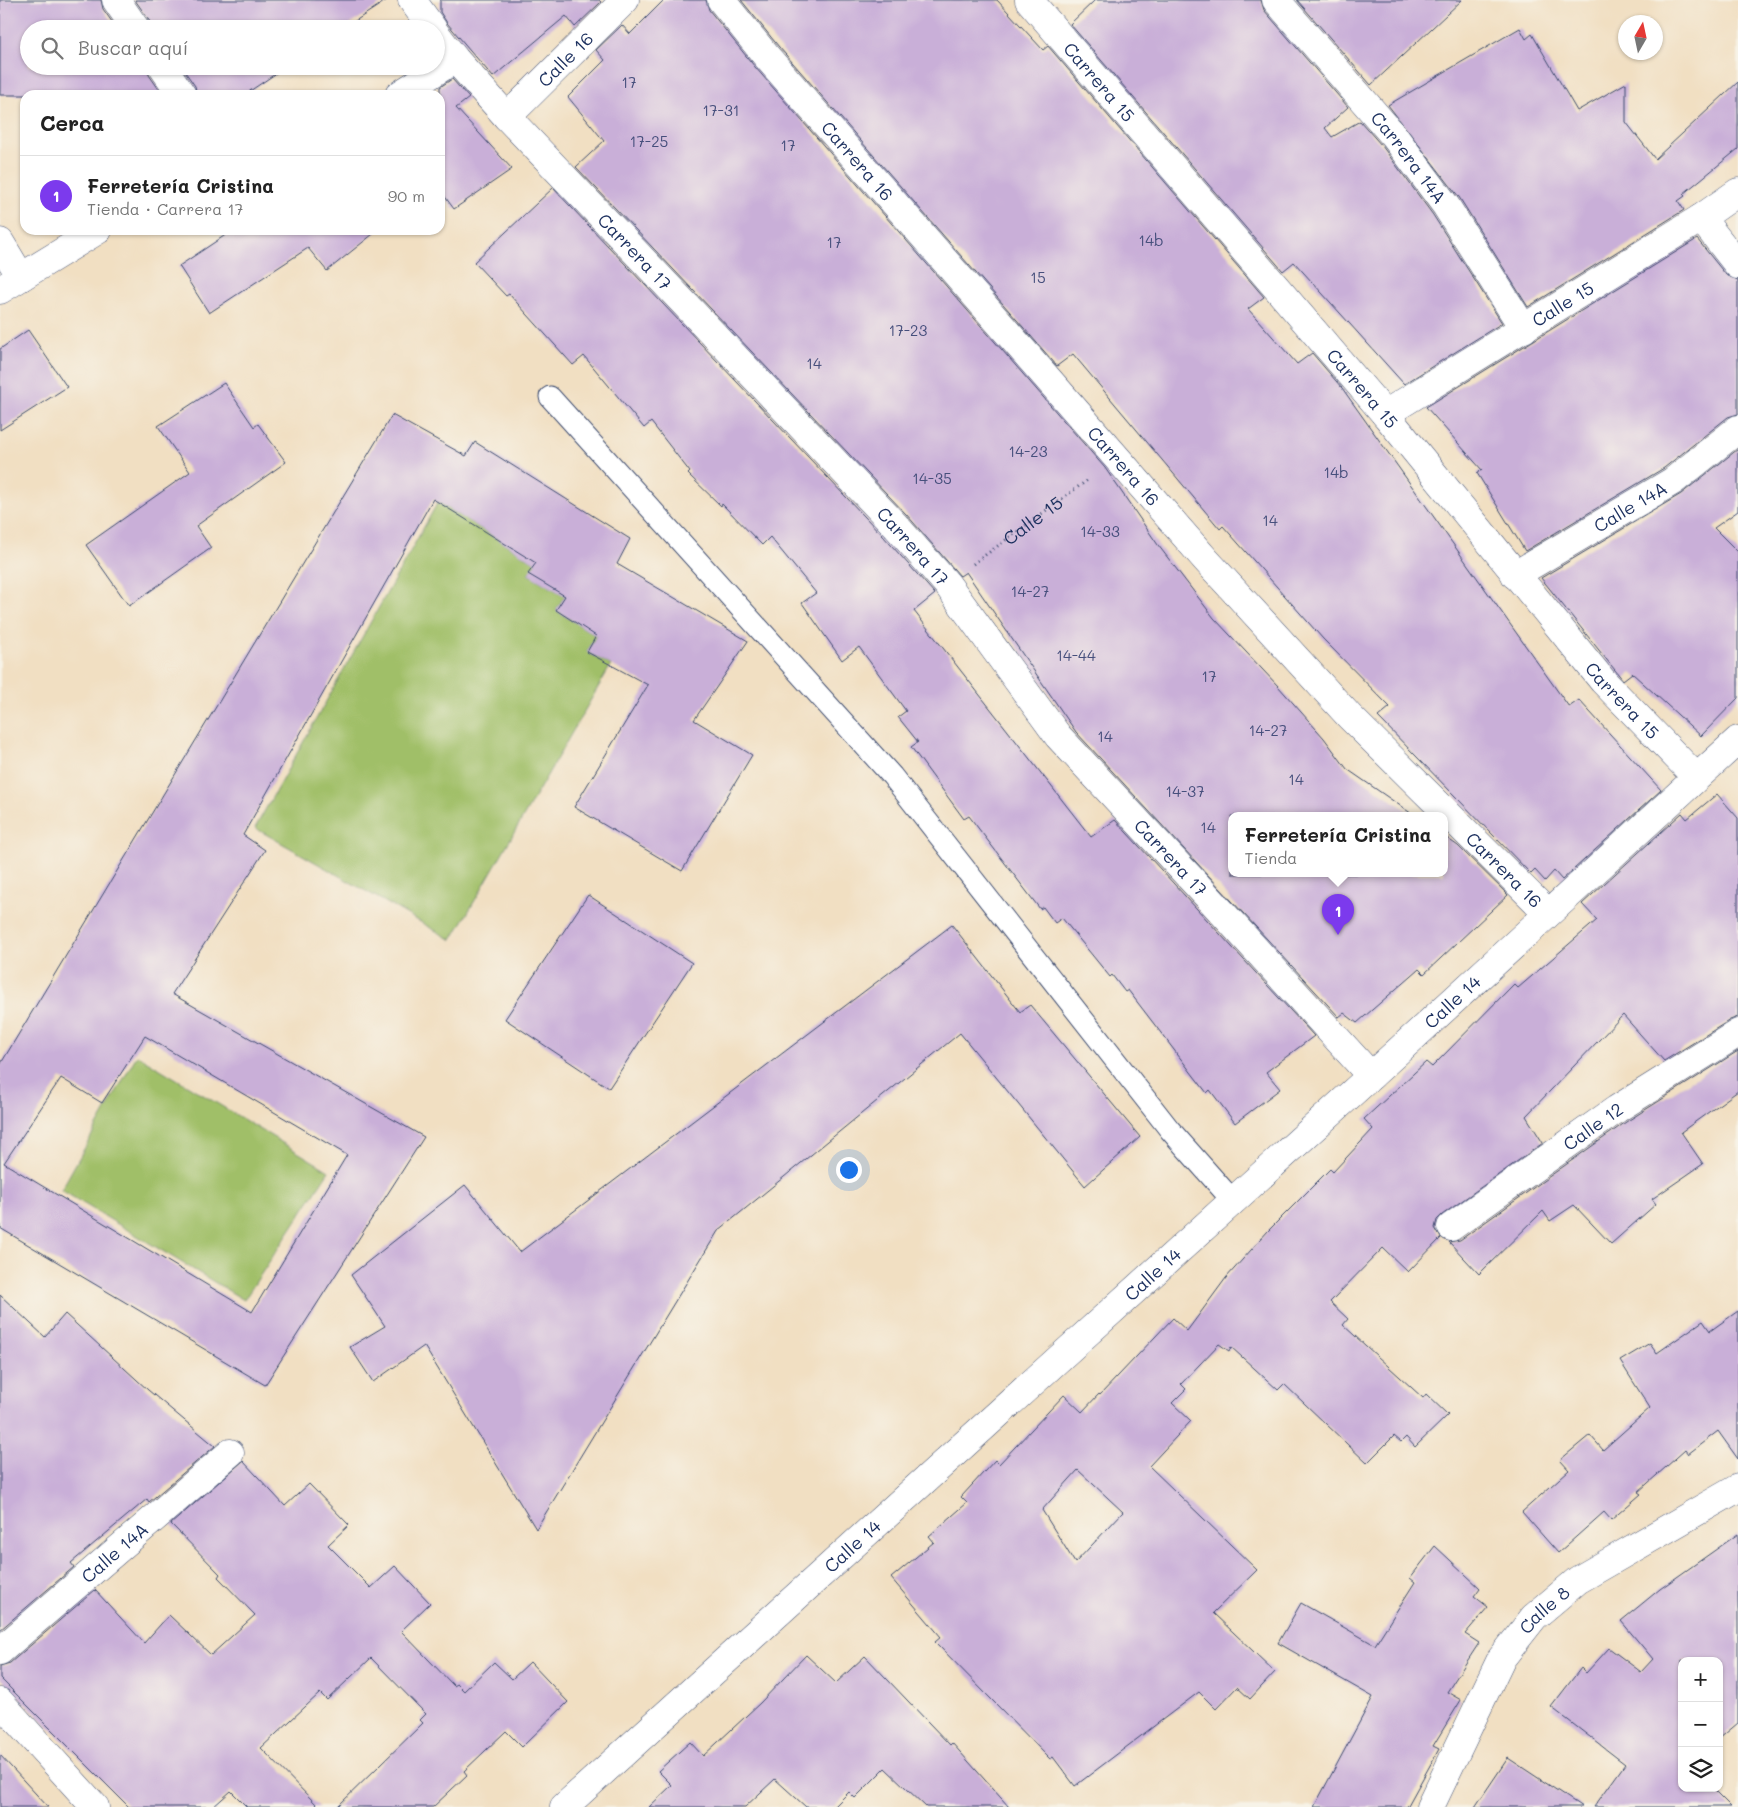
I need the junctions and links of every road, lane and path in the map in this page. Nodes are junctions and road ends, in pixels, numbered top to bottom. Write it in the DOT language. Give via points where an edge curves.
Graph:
graph roads {
  1 [pos="116,0"];
  2 [pos="412,0"];
  3 [pos="625,0"];
  4 [pos="721,0"];
  5 [pos="1029,0"];
  6 [pos="1276,0"];
  7 [pos="130,20"];
  8 [pos="426,20"];
  9 [pos="445,46"];
  10 [pos="455,59"];
  11 [pos="445,65"];
  12 [pos="168,75"];
  13 [pos="430,75"];
  14 [pos="179,90"];
  15 [pos="407,90"];
  16 [pos="507,117"];
  17 [pos="1738,192"];
  18 [pos="1701,218"];
  19 [pos="90,235"];
  20 [pos="0,242"];
  21 [pos="1738,265"];
  22 [pos="10,283"];
  23 [pos="1524,329"];
  24 [pos="550,397"];
  25 [pos="1385,414"];
  26 [pos="1738,429"];
  27 [pos="1118,458"];
  28 [pos="1515,575"];
  29 [pos="947,584"];
  30 [pos="1738,740"];
  31 [pos="1696,777"];
  32 [pos="1446,812"];
  33 [pos="1448,814"];
  34 [pos="1547,912"];
  35 [pos="1738,1033"];
  36 [pos="1371,1076"];
  37 [pos="1233,1201"];
  38 [pos="1451,1227"];
  39 [pos="230,1454"];
  40 [pos="1738,1488"];
  41 [pos="0,1651"];
  42 [pos="0,1702"];
  43 [pos="95,1807"];
  44 [pos="564,1807"];
  45 [pos="1430,1807"];
  1 -- 7 [label="street"];
  2 -- 8 [label="street"];
  3 -- 16 [label="street, Calle 16"];
  4 -- 27 [label="street, Carrera 16" via="1068,405"];
  5 -- 25 [label="street, Carrera 15"];
  6 -- 23 [label="street, Carrera 14A" via="1394,136 1446,206"];
  9 -- 10 [label="street, Carrera 17"];
  10 -- 11 [label="street"];
  10 -- 16 [label="street, Carrera 17"];
  12 -- 14 [label="street"];
  13 -- 15 [label="street"];
  16 -- 29 [label="street, Carrera 17" via="895,525"];
  17 -- 18 [label="street, Calle 15"];
  18 -- 21 [label="street"];
  18 -- 23 [label="street, Calle 15"];
  19 -- 22 [label="street"];
  20 -- 22 [label="street"];
  23 -- 25 [label="street, Calle 15"];
  24 -- 37 [label="lane" via="892,776 1170,1130"];
  25 -- 28 [label="street, Carrera 15"];
  26 -- 28 [label="street, Calle 14A" via="1673,481"];
  27 -- 29 [label="path, Calle 15"];
  27 -- 32 [label="street, Carrera 16" via="1206,560 1350,717"];
  28 -- 31 [label="street, Carrera 15" via="1603,680"];
  29 -- 36 [label="street, Carrera 17" via="1058,736"];
  30 -- 31 [label="street, Calle 14"];
  31 -- 34 [label="street, Calle 14"];
  33 -- 34 [label="street, Carrera 16"];
  34 -- 36 [label="street, Calle 14"];
  35 -- 38 [label="street, Calle 12" via="1617,1109"];
  36 -- 37 [label="street, Calle 14"];
  37 -- 44 [label="street, Calle 14"];
  39 -- 41 [label="street, Calle 14A"];
  40 -- 45 [label="street, Calle 8" via="1578,1580 1534,1617 1501,1659"];
  42 -- 43 [label="street"];
}
